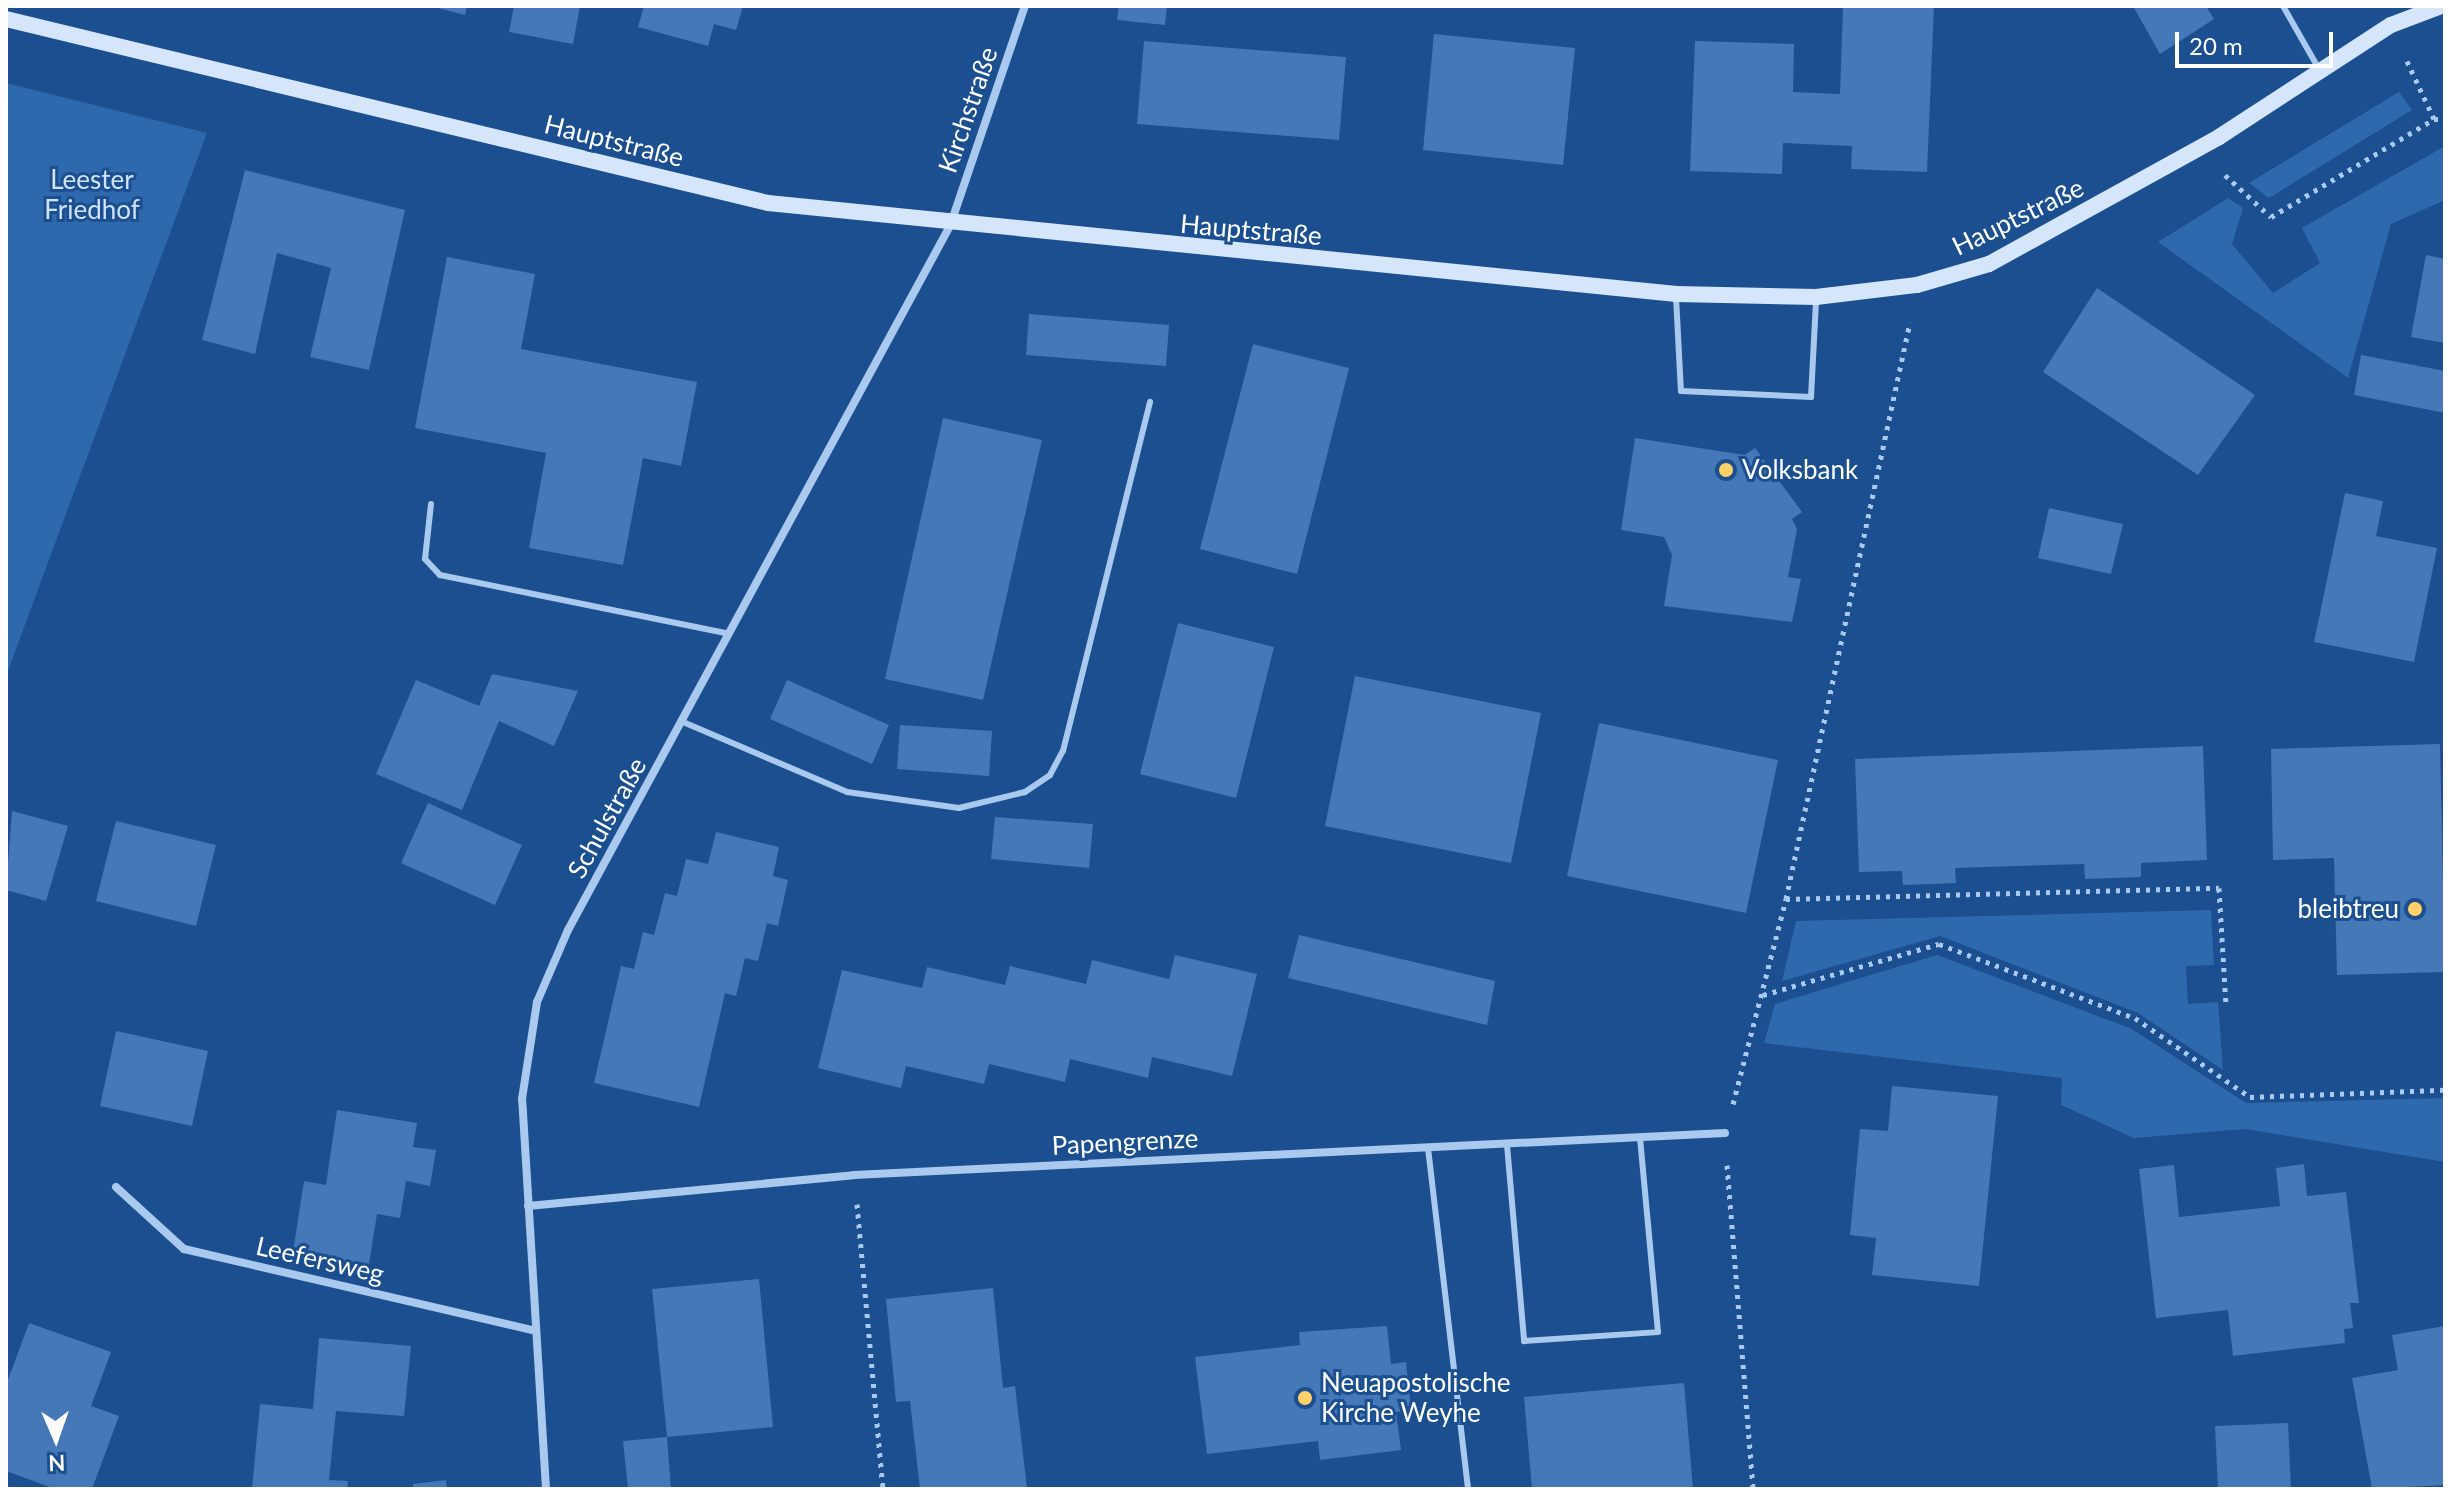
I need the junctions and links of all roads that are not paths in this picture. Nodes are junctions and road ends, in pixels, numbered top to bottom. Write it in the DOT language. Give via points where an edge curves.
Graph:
graph roads {
  1 [pos="1025,6"];
  2 [pos="2283,6"];
  3 [pos="2441,6"];
  4 [pos="6,19"];
  5 [pos="2320,72"];
  6 [pos="950,226"];
  7 [pos="1676,294"];
  8 [pos="1816,297"];
  9 [pos="1150,402"];
  10 [pos="431,504"];
  11 [pos="729,634"];
  12 [pos="683,722"];
  13 [pos="1725,1133"];
  14 [pos="1640,1138"];
  15 [pos="1507,1145"];
  16 [pos="1428,1148"];
  17 [pos="116,1187"];
  18 [pos="528,1206"];
  19 [pos="536,1331"];
  20 [pos="546,1489"];
  21 [pos="1468,1489"];
  1 -- 6 [label="street, Kirchstraße"];
  2 -- 5 [label="lane"];
  3 -- 5 [label="main road, Hauptstraße" via="2391,25"];
  4 -- 6 [label="main road, Hauptstraße" via="768,203"];
  5 -- 8 [label="main road, Hauptstraße" via="2197,149 1989,264 1917,285"];
  6 -- 7 [label="main road, Hauptstraße"];
  6 -- 11 [label="street, Schulstraße"];
  7 -- 8 [label="main road, Hauptstraße"];
  7 -- 8 [label="lane" via="1681,391 1811,397"];
  9 -- 12 [label="lane" via="1063,751 1050,775 994,802 959,808 847,792"];
  10 -- 11 [label="lane" via="425,559 440,575"];
  11 -- 12 [label="street, Schulstraße"];
  12 -- 18 [label="street, Schulstraße" via="568,930 537,1002 522,1099"];
  13 -- 14 [label="street, Papengrenze"];
  14 -- 15 [label="street, Papengrenze"];
  14 -- 15 [label="lane" via="1658,1332 1524,1341"];
  15 -- 16 [label="street, Papengrenze"];
  16 -- 18 [label="street, Papengrenze" via="854,1175"];
  16 -- 21 [label="lane"];
  17 -- 19 [label="street, Leefersweg" via="184,1249"];
  18 -- 19 [label="street, Schulstraße"];
  19 -- 20 [label="street, Schulstraße"];
}
